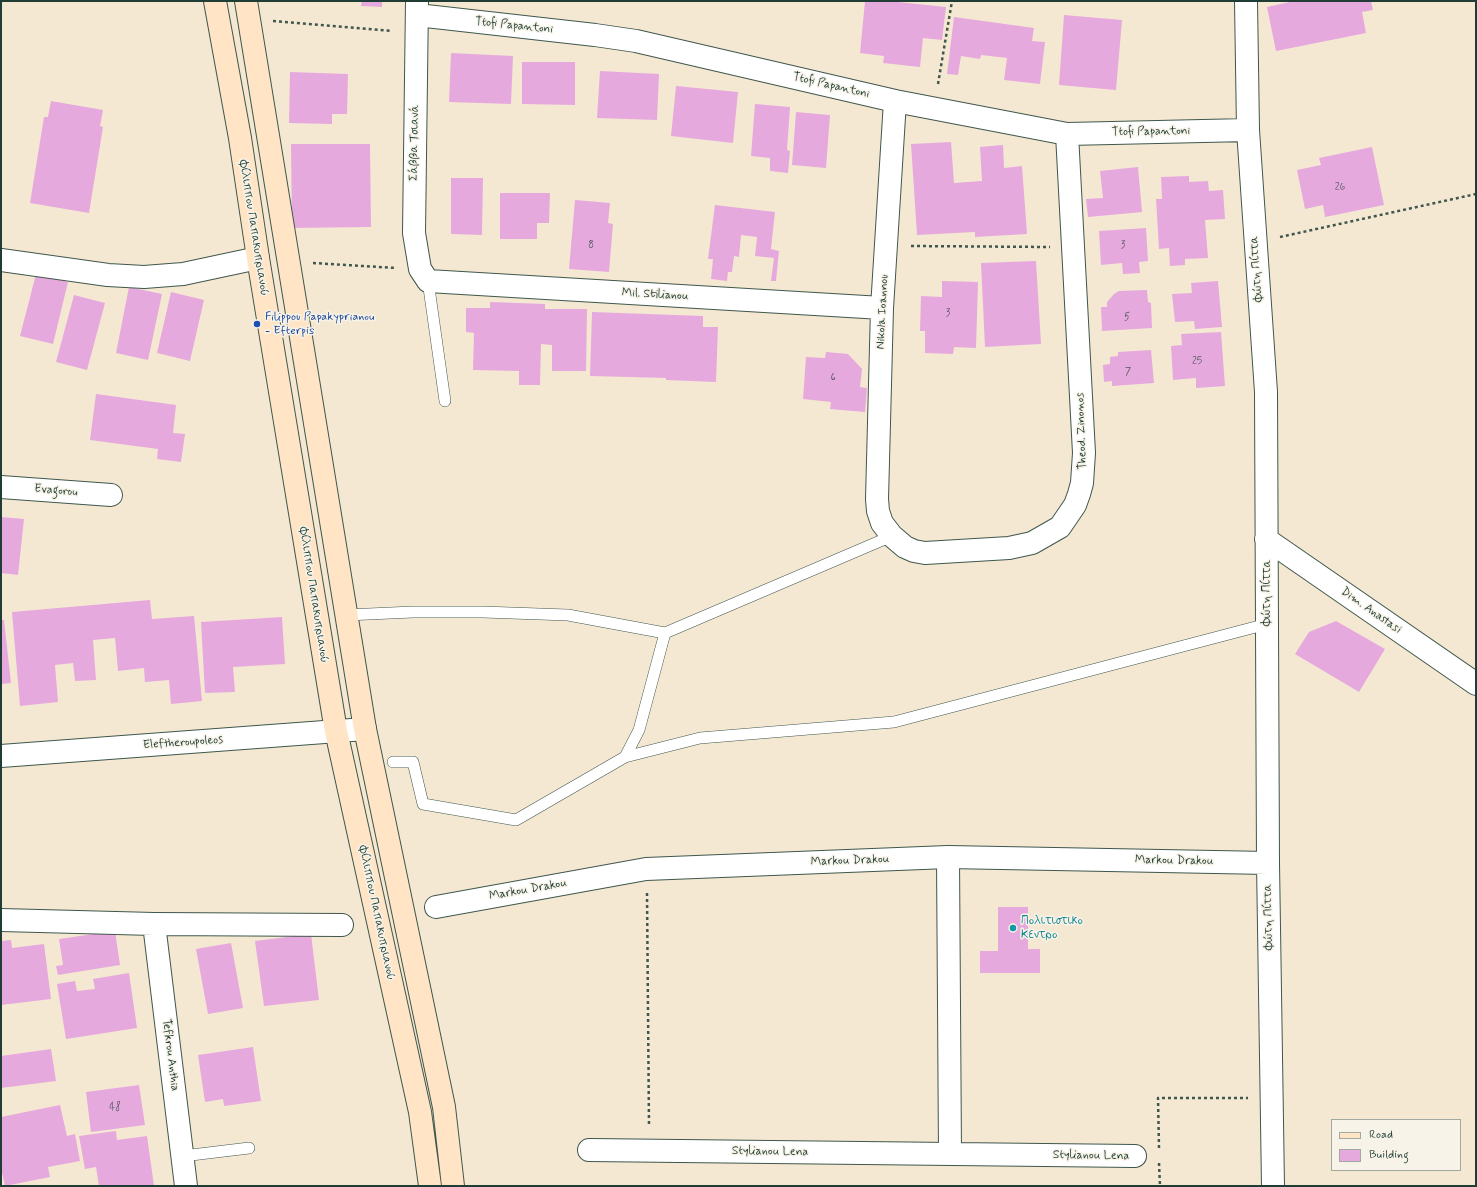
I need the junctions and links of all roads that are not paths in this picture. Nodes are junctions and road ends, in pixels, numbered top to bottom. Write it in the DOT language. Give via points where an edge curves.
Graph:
graph roads {
  1 [pos="202,1"];
  2 [pos="215,1"];
  3 [pos="1246,1"];
  4 [pos="248,10"];
  5 [pos="417,17"];
  6 [pos="219,23"];
  7 [pos="895,101"];
  8 [pos="1248,130"];
  9 [pos="1067,134"];
  10 [pos="258,258"];
  11 [pos="1,260"];
  12 [pos="424,275"];
  13 [pos="882,308"];
  14 [pos="445,401"];
  15 [pos="1,487"];
  16 [pos="111,495"];
  17 [pos="887,530"];
  18 [pos="1266,539"];
  19 [pos="346,615"];
  20 [pos="1267,624"];
  21 [pos="666,633"];
  22 [pos="1476,682"];
  23 [pos="364,729"];
  24 [pos="336,731"];
  25 [pos="1,756"];
  26 [pos="625,757"];
  27 [pos="393,762"];
  28 [pos="948,857"];
  29 [pos="1268,863"];
  30 [pos="436,907"];
  31 [pos="1,920"];
  32 [pos="154,924"];
  33 [pos="342,925"];
  34 [pos="249,1148"];
  35 [pos="589,1150"];
  36 [pos="950,1154"];
  37 [pos="183,1156"];
  38 [pos="1135,1156"];
  39 [pos="186,1186"];
  40 [pos="430,1186"];
  41 [pos="453,1186"];
  42 [pos="1273,1186"];
  1 -- 6 [label="street"];
  2 -- 6 [label="main road, Φίλιππου Παπακυπριανού"];
  3 -- 8 [label="street, Φώτη Πίττα"];
  4 -- 19 [label="main road"];
  5 -- 7 [label="street, Ttofi Papantoni" via="636,41"];
  5 -- 12 [label="street, Σάββα Τσιανά" via="414,233"];
  6 -- 10 [label="main road, Φίλιππου Παπακυπριανού"];
  7 -- 9 [label="street, Ttofi Papantoni"];
  7 -- 13 [label="street, Nikola Ioannou"];
  8 -- 9 [label="street, Ttofi Papantoni"];
  8 -- 18 [label="street, Φώτη Πίττα" via="1266,392"];
  9 -- 17 [label="street, Theod. Zinonos" via="1084,453 1082,483 1075,505 1060,527 1032,543 1009,548 925,553 905,547"];
  10 -- 11 [label="street" via="183,274 144,277 108,275"];
  10 -- 24 [label="main road, Φίλιππου Παπακυπριανού"];
  12 -- 13 [label="street, Mil. Stilianou"];
  12 -- 14 [label="lane"];
  13 -- 17 [label="street, Nikola Ioannou" via="876,499 878,511"];
  15 -- 16 [label="street, Evagorou"];
  17 -- 21 [label="lane"];
  18 -- 20 [label="street, Φώτη Πίττα"];
  18 -- 22 [label="street, Dim. Anastasi"];
  19 -- 21 [label="lane" via="482,612 568,616"];
  19 -- 23 [label="main road"];
  20 -- 26 [label="lane" via="894,722 700,738"];
  20 -- 29 [label="street, Φώτη Πίττα"];
  21 -- 26 [label="lane" via="639,730"];
  23 -- 24 [label="street, Eleftheroupoleos"];
  23 -- 41 [label="main road" via="444,1107"];
  24 -- 25 [label="street, Eleftheroupoleos"];
  24 -- 40 [label="main road, Φίλιππου Παπακυπριανού" via="420,1112"];
  26 -- 27 [label="lane" via="516,820 423,804 413,762"];
  28 -- 29 [label="street, Markou Drakou"];
  28 -- 30 [label="street, Markou Drakou" via="646,869"];
  28 -- 36 [label="street"];
  29 -- 42 [label="street, Φώτη Πίττα"];
  31 -- 32 [label="street"];
  32 -- 33 [label="street"];
  32 -- 37 [label="street, Tefkrou Anthia"];
  34 -- 37 [label="lane"];
  35 -- 36 [label="street, Stylianou Lena"];
  36 -- 38 [label="street, Stylianou Lena"];
  37 -- 39 [label="street, Tefkrou Anthia"];
}
